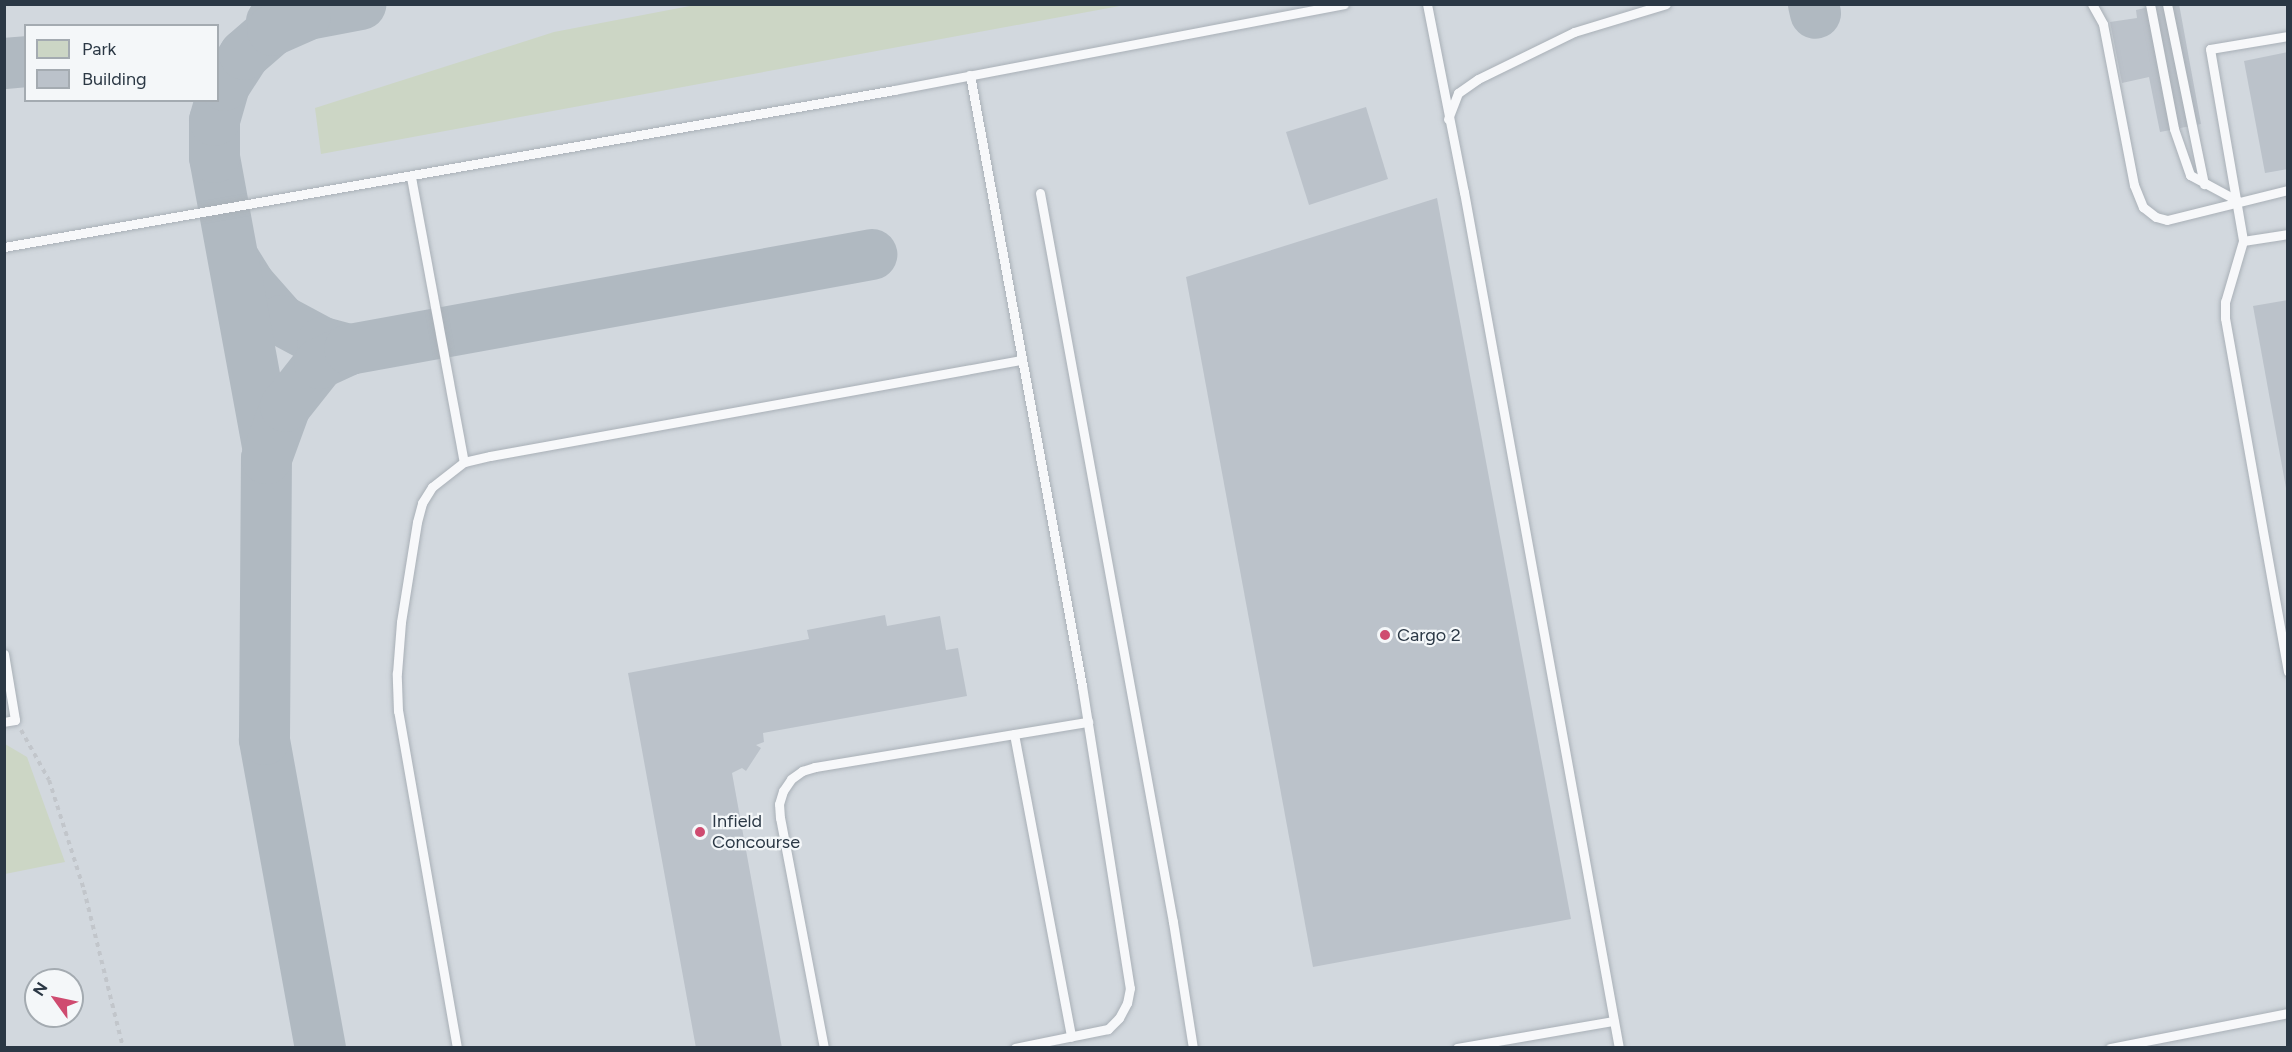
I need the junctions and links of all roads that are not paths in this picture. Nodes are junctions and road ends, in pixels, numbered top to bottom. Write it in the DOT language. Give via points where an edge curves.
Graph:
graph roads {
  1 [pos="1344,4"];
  2 [pos="1427,4"];
  3 [pos="1666,4"];
  4 [pos="2092,4"];
  5 [pos="2150,4"];
  6 [pos="2168,4"];
  7 [pos="2288,36"];
  8 [pos="970,75"];
  9 [pos="1448,119"];
  10 [pos="411,177"];
  11 [pos="2204,184"];
  12 [pos="2288,190"];
  13 [pos="1040,194"];
  14 [pos="2238,201"];
  15 [pos="2288,234"];
  16 [pos="2242,241"];
  17 [pos="4,248"];
  18 [pos="1021,360"];
  19 [pos="464,462"];
  20 [pos="4,654"];
  21 [pos="2288,671"];
  22 [pos="4,722"];
  23 [pos="1088,722"];
  24 [pos="1014,734"];
  25 [pos="2288,1013"];
  26 [pos="1614,1021"];
  27 [pos="1071,1037"];
  28 [pos="457,1047"];
  29 [pos="824,1047"];
  30 [pos="1015,1047"];
  31 [pos="1193,1047"];
  32 [pos="1458,1047"];
  33 [pos="1619,1047"];
  34 [pos="2110,1047"];
  1 -- 8 [label="lane"];
  2 -- 9 [label="lane"];
  3 -- 9 [label="lane" via="1574,32 1478,79 1458,93"];
  4 -- 14 [label="lane" via="2103,24 2134,185 2143,207 2167,220"];
  5 -- 11 [label="lane" via="2174,129 2190,175"];
  6 -- 11 [label="lane"];
  7 -- 14 [label="lane" via="2210,49"];
  8 -- 10 [label="lane"];
  8 -- 18 [label="lane"];
  9 -- 26 [label="lane"];
  10 -- 17 [label="lane"];
  10 -- 19 [label="lane"];
  11 -- 14 [label="lane"];
  12 -- 14 [label="lane"];
  13 -- 31 [label="lane"];
  14 -- 16 [label="lane"];
  15 -- 16 [label="lane"];
  16 -- 21 [label="lane" via="2225,302 2225,318"];
  18 -- 19 [label="lane"];
  18 -- 23 [label="lane"];
  19 -- 28 [label="lane" via="432,487 422,503 401,622 397,673 398,711"];
  20 -- 22 [label="lane" via="15,720"];
  23 -- 24 [label="lane"];
  23 -- 27 [label="lane" via="1130,988 1123,1011 1108,1029"];
  24 -- 27 [label="lane"];
  24 -- 29 [label="lane" via="815,767 796,775 783,791 780,818"];
  25 -- 34 [label="lane"];
  26 -- 32 [label="lane"];
  26 -- 33 [label="lane"];
  27 -- 30 [label="lane"];
}
